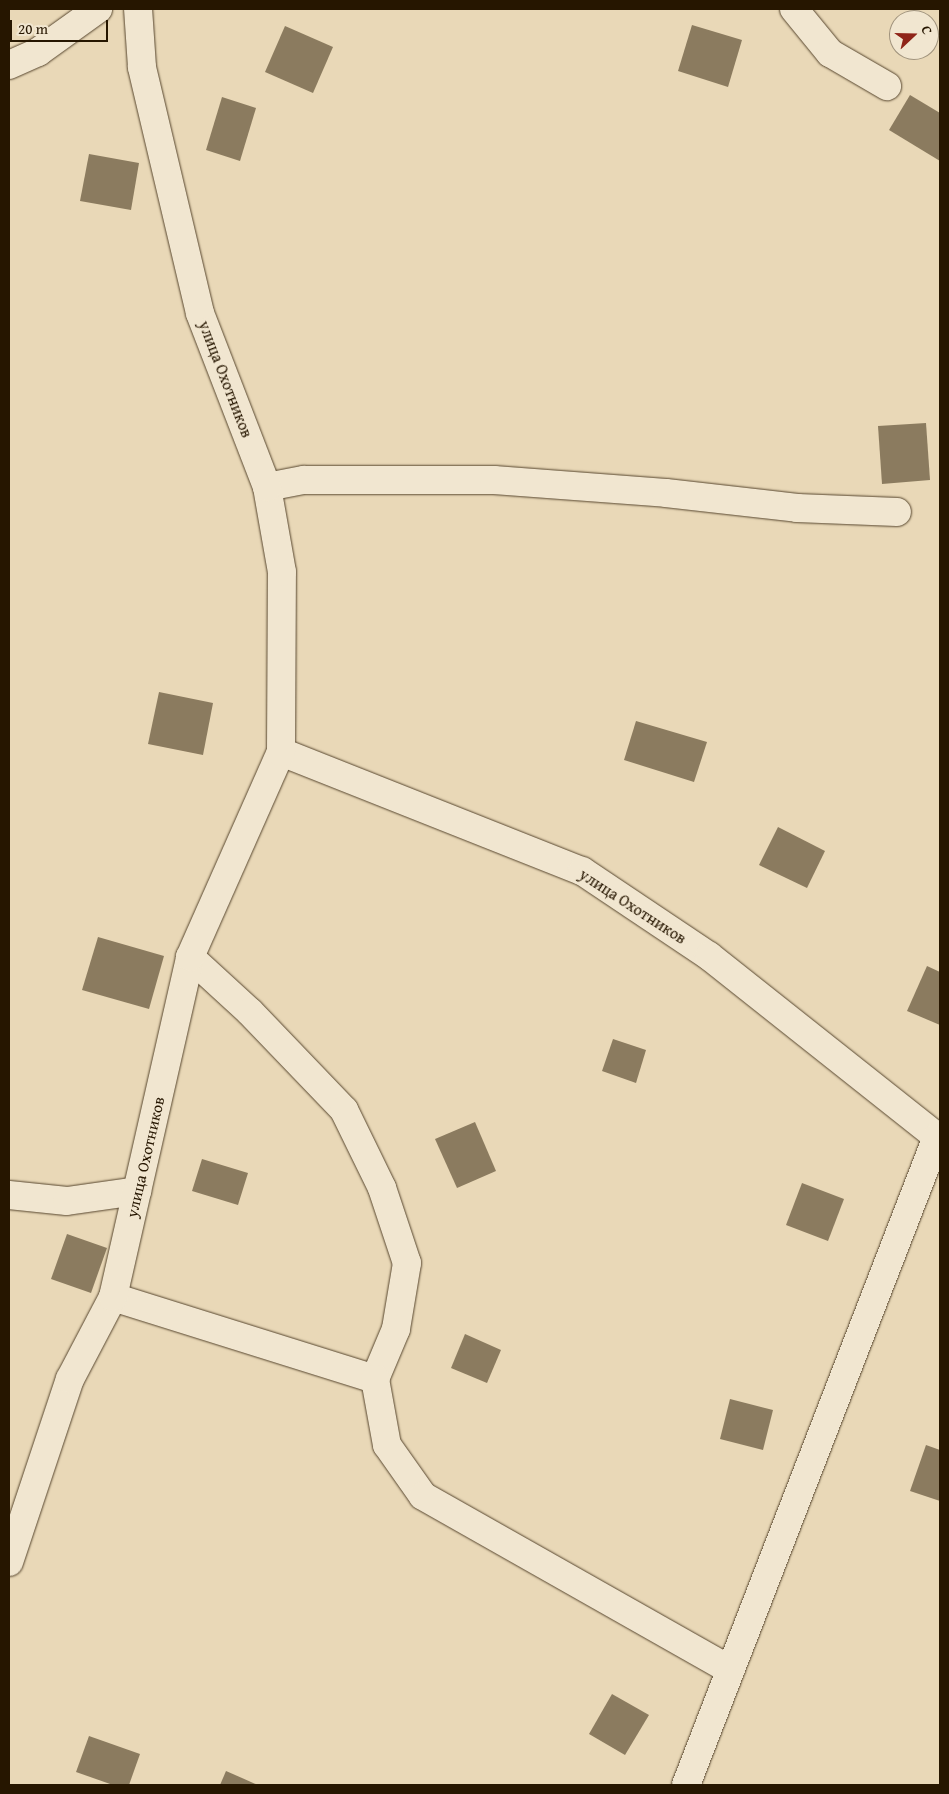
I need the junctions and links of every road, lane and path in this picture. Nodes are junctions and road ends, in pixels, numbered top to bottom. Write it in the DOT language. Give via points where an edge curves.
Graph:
graph roads {
  1 [pos="98,9"];
  2 [pos="138,9"];
  3 [pos="794,9"];
  4 [pos="9,65"];
  5 [pos="887,86"];
  6 [pos="267,487"];
  7 [pos="897,512"];
  8 [pos="281,752"];
  9 [pos="190,957"];
  10 [pos="938,1138"];
  11 [pos="137,1191"];
  12 [pos="9,1195"];
  13 [pos="112,1297"];
  14 [pos="375,1379"];
  15 [pos="9,1562"];
  16 [pos="730,1670"];
  17 [pos="686,1785"];
  1 -- 4 [label="street" via="38,52"];
  2 -- 6 [label="street, улица Охотников" via="142,67 200,313"];
  3 -- 5 [label="street" via="830,53"];
  6 -- 7 [label="street" via="304,480 494,480 666,493 797,508"];
  6 -- 8 [label="street, улица Охотников" via="282,572"];
  8 -- 9 [label="street, улица Охотников"];
  8 -- 10 [label="street, улица Охотников" via="582,871 709,956"];
  9 -- 11 [label="street, улица Охотников"];
  9 -- 14 [label="street" via="250,1012 344,1110 382,1188 407,1262 396,1329"];
  10 -- 16 [label="street"];
  11 -- 12 [label="street" via="67,1202"];
  11 -- 13 [label="street, улица Охотников"];
  13 -- 14 [label="street"];
  13 -- 15 [label="street, улица Охотников" via="70,1379"];
  14 -- 16 [label="street" via="387,1444 423,1496"];
  16 -- 17 [label="street"];
}
